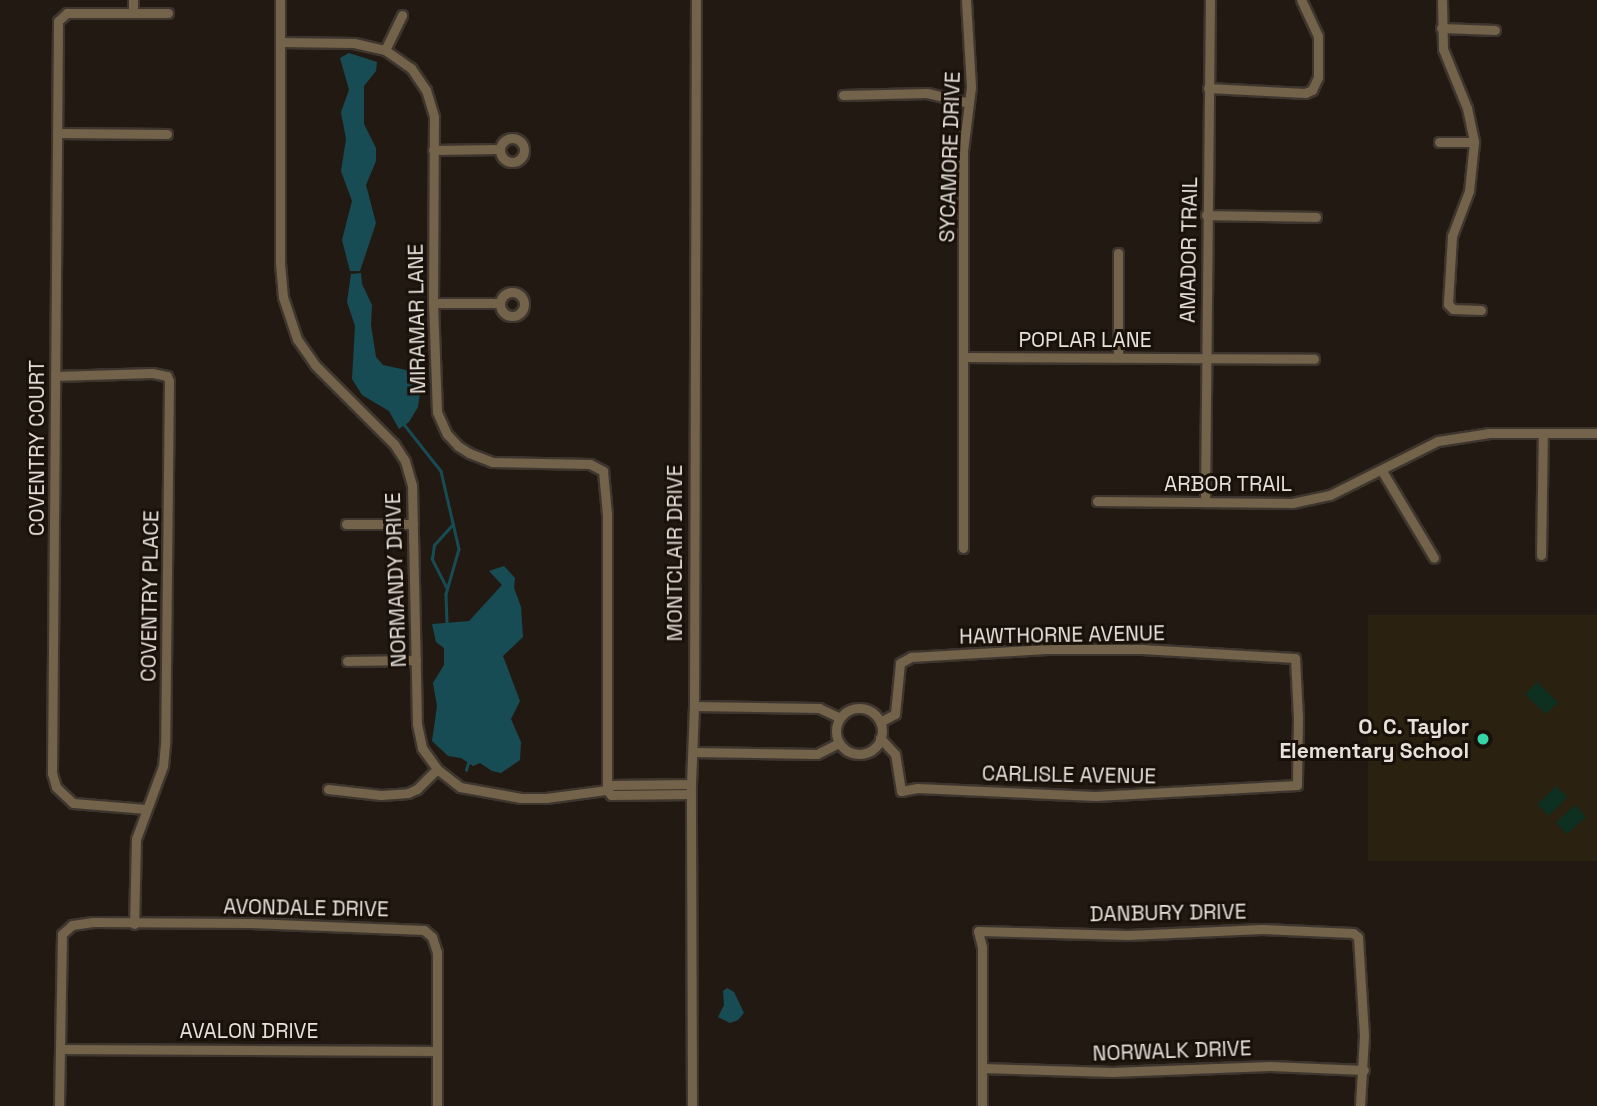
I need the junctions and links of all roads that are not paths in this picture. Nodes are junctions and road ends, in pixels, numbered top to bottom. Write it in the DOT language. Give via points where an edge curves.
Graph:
graph roads {
  1 [pos="132,0"];
  2 [pos="280,0"];
  3 [pos="696,0"];
  4 [pos="966,0"];
  5 [pos="1210,0"];
  6 [pos="1301,0"];
  7 [pos="1442,0"];
  8 [pos="133,13"];
  9 [pos="168,13"];
  10 [pos="402,15"];
  11 [pos="1441,28"];
  12 [pos="1495,30"];
  13 [pos="280,42"];
  14 [pos="385,50"];
  15 [pos="1208,88"];
  16 [pos="844,95"];
  17 [pos="969,103"];
  18 [pos="57,132"];
  19 [pos="167,134"];
  20 [pos="1440,142"];
  21 [pos="1474,142"];
  22 [pos="500,149"];
  23 [pos="433,150"];
  24 [pos="1206,215"];
  25 [pos="1316,217"];
  26 [pos="1118,253"];
  27 [pos="433,303"];
  28 [pos="499,303"];
  29 [pos="1481,310"];
  30 [pos="965,357"];
  31 [pos="1118,357"];
  32 [pos="1205,357"];
  33 [pos="1314,359"];
  34 [pos="55,376"];
  35 [pos="1544,433"];
  36 [pos="1597,433"];
  37 [pos="1382,471"];
  38 [pos="1097,500"];
  39 [pos="1205,501"];
  40 [pos="346,524"];
  41 [pos="412,524"];
  42 [pos="963,548"];
  43 [pos="1541,555"];
  44 [pos="1434,558"];
  45 [pos="416,660"];
  46 [pos="347,661"];
  47 [pos="694,706"];
  48 [pos="840,718"];
  49 [pos="880,722"];
  50 [pos="880,738"];
  51 [pos="839,743"];
  52 [pos="692,751"];
  53 [pos="437,769"];
  54 [pos="1297,785"];
  55 [pos="609,788"];
  56 [pos="328,789"];
  57 [pos="691,789"];
  58 [pos="146,809"];
  59 [pos="134,924"];
  60 [pos="60,1049"];
  61 [pos="438,1051"];
  62 [pos="982,1068"];
  63 [pos="1364,1070"];
  64 [pos="60,1106"];
  65 [pos="437,1106"];
  66 [pos="692,1106"];
  67 [pos="982,1106"];
  68 [pos="1360,1106"];
  1 -- 8 [label="street"];
  2 -- 13 [label="street, NORMANDY DRIVE"];
  3 -- 47 [label="street, MONTCLAIR DRIVE"];
  4 -- 17 [label="street, SYCAMORE DRIVE"];
  5 -- 15 [label="street, AMADOR TRAIL"];
  6 -- 15 [label="street" via="1318,36 1318,78 1312,90"];
  7 -- 11 [label="street"];
  8 -- 9 [label="street"];
  8 -- 18 [label="street, COVENTRY COURT" via="63,14 58,21"];
  10 -- 14 [label="street"];
  11 -- 12 [label="street"];
  11 -- 21 [label="street" via="1443,49 1467,108"];
  13 -- 14 [label="street, MIRAMAR LANE" via="354,43"];
  13 -- 41 [label="street, NORMANDY DRIVE" via="283,297 297,339 315,365 394,444 405,461"];
  14 -- 23 [label="street, MIRAMAR LANE" via="411,68 426,90 434,117"];
  15 -- 24 [label="street, AMADOR TRAIL"];
  16 -- 17 [label="street" via="927,93"];
  17 -- 30 [label="street, SYCAMORE DRIVE" via="963,151"];
  18 -- 19 [label="street"];
  18 -- 34 [label="street, COVENTRY COURT"];
  20 -- 21 [label="street"];
  21 -- 29 [label="street" via="1469,191 1452,236 1450,308"];
  22 -- 23 [label="street"];
  23 -- 27 [label="street, MIRAMAR LANE"];
  24 -- 25 [label="street"];
  24 -- 32 [label="street, AMADOR TRAIL"];
  26 -- 31 [label="street"];
  27 -- 28 [label="street"];
  27 -- 55 [label="street, MIRAMAR LANE" via="437,412 458,446 492,462 590,464 605,474"];
  30 -- 31 [label="street, POPLAR LANE"];
  30 -- 42 [label="street, SYCAMORE DRIVE"];
  31 -- 32 [label="street, POPLAR LANE"];
  32 -- 33 [label="street, POPLAR LANE"];
  32 -- 39 [label="street, AMADOR TRAIL"];
  34 -- 58 [label="street, COVENTRY COURT" via="52,773 56,787 73,803"];
  34 -- 58 [label="street, COVENTRY PLACE" via="152,373 167,376 169,381 165,744 163,766"];
  35 -- 36 [label="street, ARBOR TRAIL"];
  35 -- 37 [label="street, ARBOR TRAIL" via="1489,433 1438,441"];
  35 -- 43 [label="street"];
  37 -- 39 [label="street, ARBOR TRAIL" via="1310,501"];
  37 -- 44 [label="street"];
  38 -- 39 [label="street, ARBOR TRAIL"];
  40 -- 41 [label="street"];
  41 -- 45 [label="street, NORMANDY DRIVE"];
  45 -- 46 [label="street"];
  45 -- 53 [label="street, NORMANDY DRIVE" via="418,735"];
  47 -- 48 [label="street" via="819,708"];
  47 -- 52 [label="street, MONTCLAIR DRIVE"];
  48 -- 49 [label="street" via="861,708"];
  48 -- 51 [label="street" via="836,730"];
  49 -- 50 [label="street"];
  49 -- 54 [label="street, HAWTHORNE AVENUE" via="895,714 900,663 911,657 1142,649 1294,658"];
  50 -- 51 [label="street" via="872,750 858,754"];
  50 -- 54 [label="street, CARLISLE AVENUE" via="895,754 901,790 1095,796"];
  51 -- 52 [label="street" via="817,754"];
  52 -- 57 [label="street, MONTCLAIR DRIVE"];
  53 -- 55 [label="street, NORMANDY DRIVE" via="460,787 521,797 546,798"];
  53 -- 56 [label="street" via="408,793"];
  55 -- 57 [label="street, NORMANDY DRIVE" via="611,795"];
  57 -- 66 [label="street, MONTCLAIR DRIVE"];
  58 -- 59 [label="street, COVENTRY PLACE" via="136,839"];
  59 -- 60 [label="street, AVONDALE DRIVE" via="93,922 72,925 62,934"];
  59 -- 61 [label="street, AVONDALE DRIVE" via="424,930 435,943"];
  60 -- 61 [label="street, AVALON DRIVE"];
  60 -- 64 [label="street"];
  61 -- 65 [label="street, AVONDALE DRIVE"];
  62 -- 63 [label="street, NORWALK DRIVE" via="1112,1072 1270,1066"];
  62 -- 63 [label="street, DANBURY DRIVE" via="982,947 978,931 1128,935 1262,929 1353,933 1358,937"];
  62 -- 67 [label="street"];
  63 -- 68 [label="street"];
}
